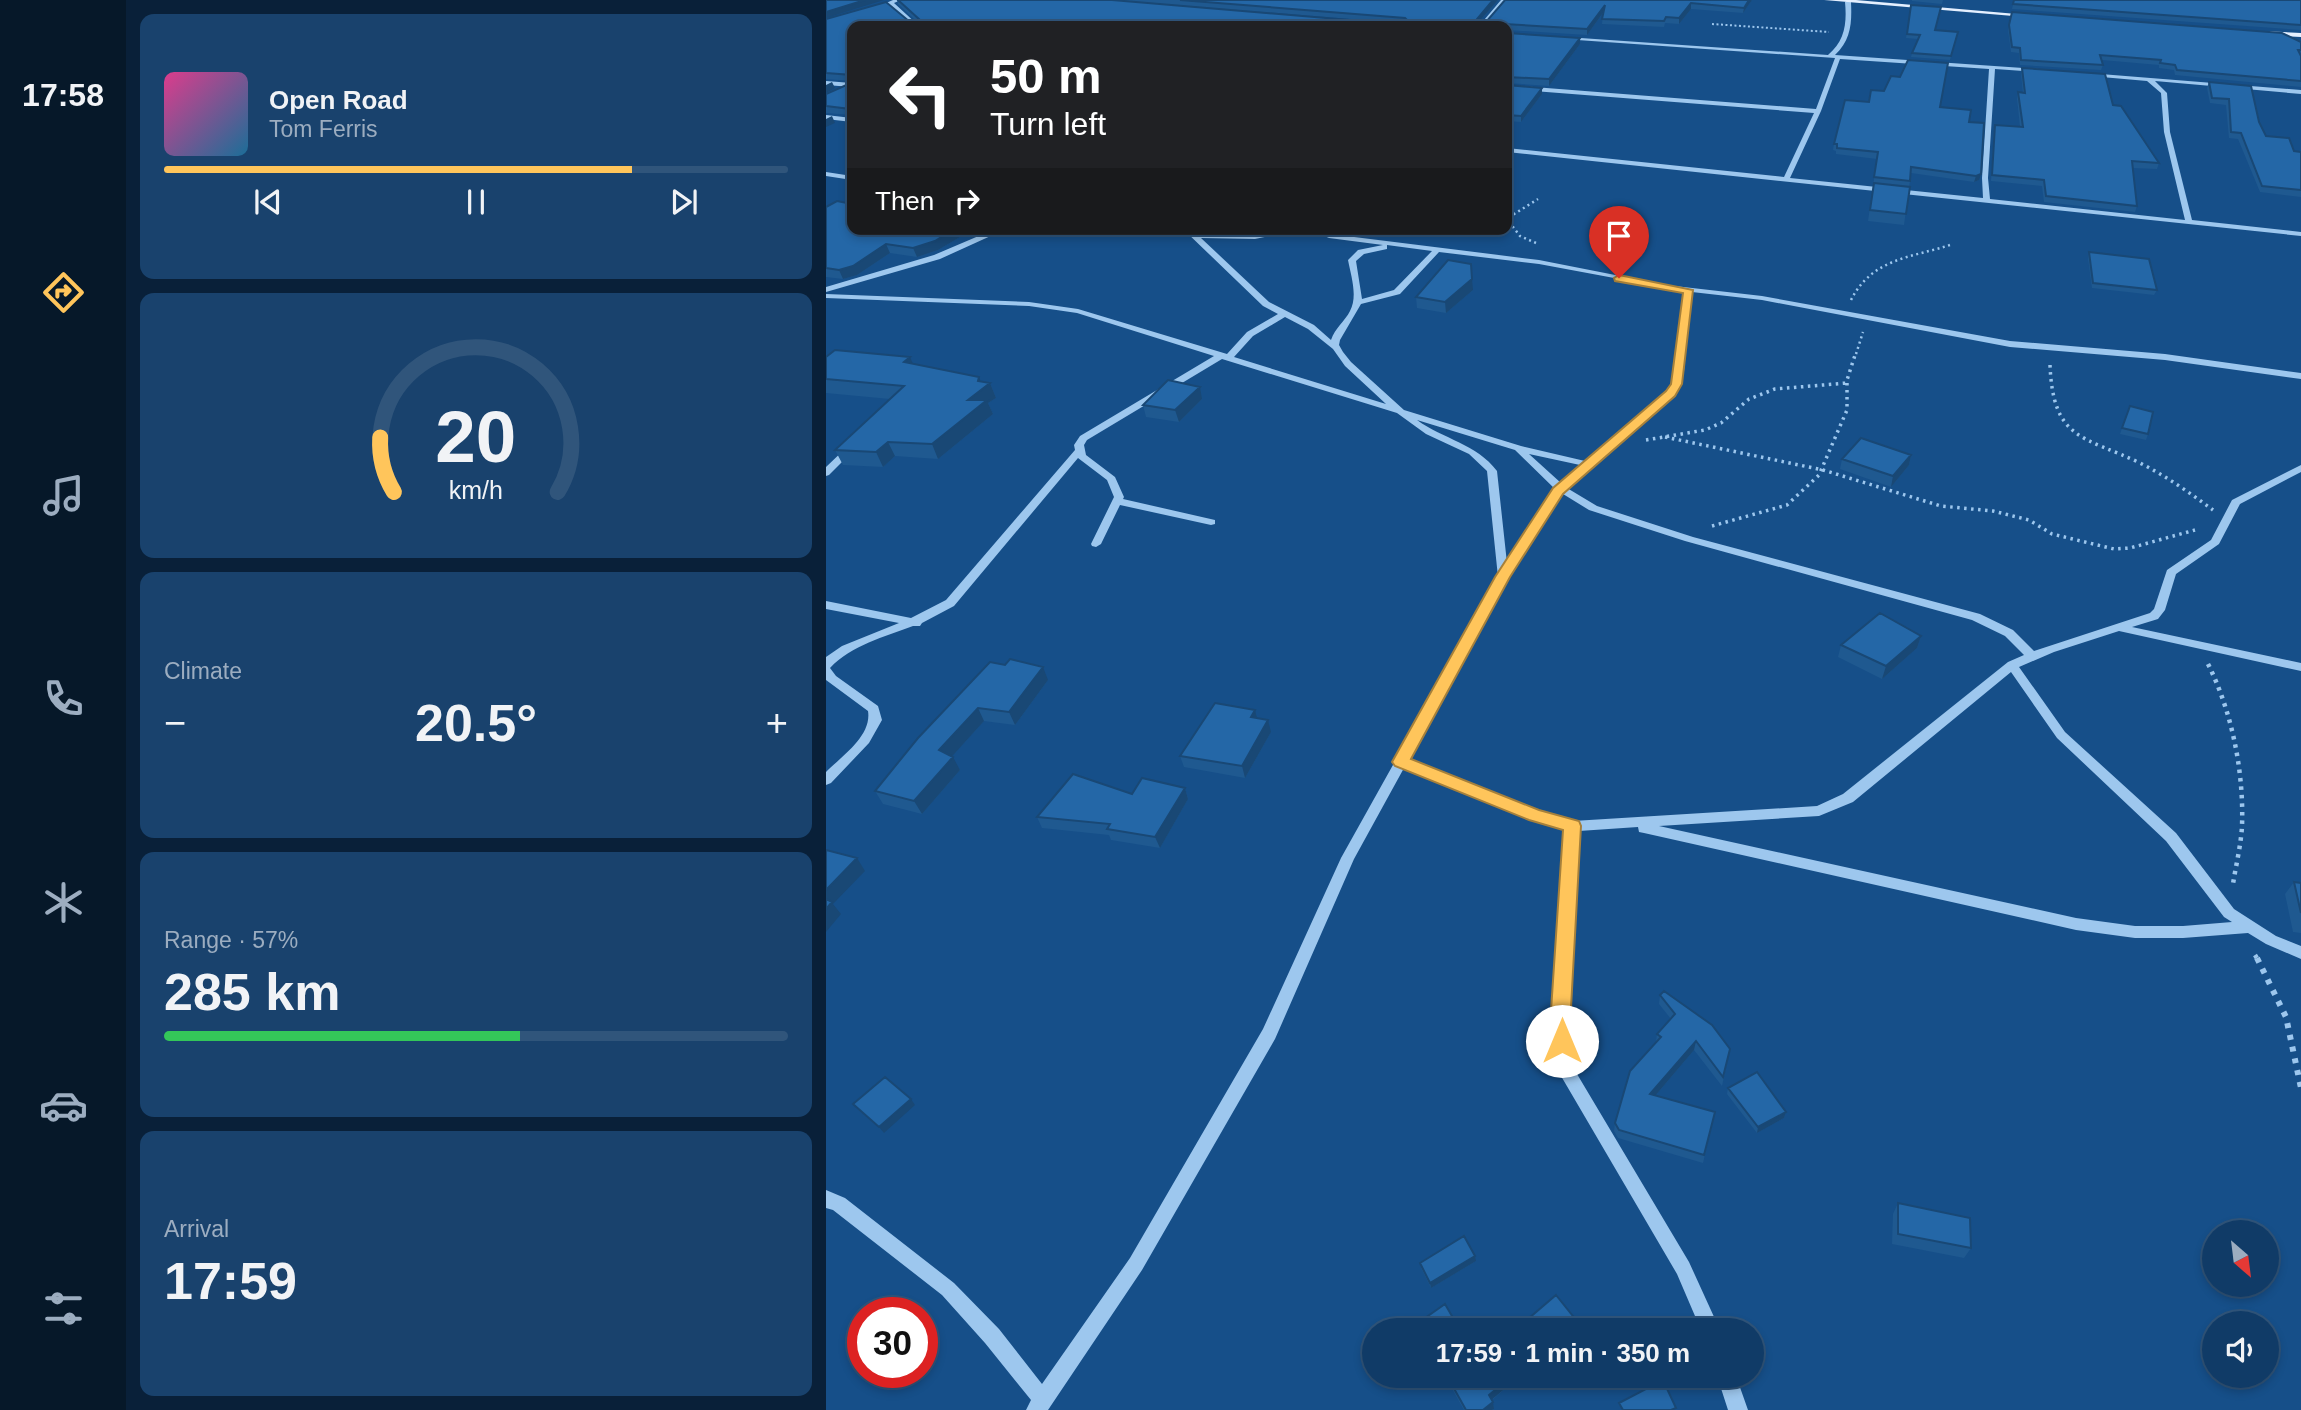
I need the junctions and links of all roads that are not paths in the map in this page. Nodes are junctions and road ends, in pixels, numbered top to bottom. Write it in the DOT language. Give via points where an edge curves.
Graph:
graph roads {
  1 [pos="898,0"];
  2 [pos="1503,0"];
  3 [pos="1828,0"];
  4 [pos="1853,1"];
  5 [pos="890,3"];
  6 [pos="867,11"];
  7 [pos="2048,16"];
  8 [pos="911,21"];
  9 [pos="1485,21"];
  10 [pos="2254,32"];
  11 [pos="2284,34"];
  12 [pos="2301,36"];
  13 [pos="1552,38"];
  14 [pos="2301,44"];
  15 [pos="1829,57"];
  16 [pos="1838,57"];
  17 [pos="1992,67"];
  18 [pos="2044,71"];
  19 [pos="2083,74"];
  20 [pos="2148,78"];
  21 [pos="826,83"];
  22 [pos="847,85"];
  23 [pos="847,87"];
  24 [pos="1512,87"];
  25 [pos="838,92"];
  26 [pos="2301,92"];
  27 [pos="1818,111"];
  28 [pos="826,117"];
  29 [pos="847,119"];
  30 [pos="1512,151"];
  31 [pos="826,174"];
  32 [pos="847,177"];
  33 [pos="1786,180"];
  34 [pos="1987,202"];
  35 [pos="2189,222"];
  36 [pos="2301,234"];
  37 [pos="988,235"];
  38 [pos="1266,235"];
  39 [pos="1327,235"];
  40 [pos="1195,236"];
  41 [pos="1398,245"];
  42 [pos="1437,250"];
  43 [pos="826,290"];
  44 [pos="1688,290"];
  45 [pos="826,296"];
  46 [pos="1357,303"];
  47 [pos="1285,313"];
  48 [pos="1335,347"];
  49 [pos="1224,357"];
  50 [pos="2301,376"];
  51 [pos="1405,413"];
  52 [pos="861,438"];
  53 [pos="1518,448"];
  54 [pos="1080,451"];
  55 [pos="1587,464"];
  56 [pos="2301,468"];
  57 [pos="826,473"];
  58 [pos="1560,489"];
  59 [pos="1116,501"];
  60 [pos="1211,522"];
  61 [pos="1096,544"];
  62 [pos="1503,577"];
  63 [pos="826,605"];
  64 [pos="916,623"];
  65 [pos="2121,628"];
  66 [pos="2032,656"];
  67 [pos="826,665"];
  68 [pos="2012,665"];
  69 [pos="2301,667"];
  70 [pos="826,671"];
  71 [pos="1401,762"];
  72 [pos="826,780"];
  73 [pos="1630,825"];
  74 [pos="1573,826"];
  75 [pos="2245,927"];
  76 [pos="2301,953"];
  77 [pos="826,1199"];
  78 [pos="1706,1318"];
  79 [pos="1731,1388"];
  80 [pos="1039,1405"];
  81 [pos="1738,1410"];
  1 -- 5 [label="street"];
  2 -- 9 [label="street"];
  3 -- 4 [label="main road"];
  4 -- 7 [label="main road"];
  4 -- 15 [label="street" via="1850,26"];
  5 -- 6 [label="street"];
  5 -- 8 [label="street"];
  10 -- 11 [label="main road"];
  11 -- 12 [label="main road"];
  11 -- 14 [label="street"];
  13 -- 15 [label="street"];
  15 -- 16 [label="street"];
  16 -- 17 [label="street"];
  16 -- 27 [label="street"];
  17 -- 18 [label="street"];
  17 -- 34 [label="street" via="1984,178"];
  19 -- 20 [label="street"];
  20 -- 26 [label="street"];
  20 -- 35 [label="street" via="2164,93 2167,132"];
  21 -- 22 [label="street"];
  23 -- 25 [label="street"];
  24 -- 27 [label="street"];
  27 -- 33 [label="street"];
  28 -- 29 [label="street"];
  30 -- 33 [label="street"];
  31 -- 32 [label="street"];
  33 -- 34 [label="street"];
  34 -- 35 [label="street"];
  35 -- 36 [label="street"];
  37 -- 43 [label="street" via="937,257"];
  38 -- 40 [label="street"];
  39 -- 41 [label="street"];
  40 -- 47 [label="street" via="1266,304"];
  41 -- 42 [label="street"];
  41 -- 46 [label="street" via="1355,255"];
  42 -- 44 [label="street"];
  42 -- 46 [label="street" via="1397,292"];
  44 -- 50 [label="street" via="1762,298 2010,344 2165,357"];
  44 -- 55 [label="street" via="1671,393"];
  45 -- 49 [label="street" via="1060,307"];
  46 -- 48 [label="street"];
  47 -- 48 [label="street"];
  47 -- 49 [label="street"];
  48 -- 51 [label="street" via="1346,365"];
  49 -- 51 [label="street"];
  49 -- 54 [label="street" via="1092,430 1083,438"];
  51 -- 53 [label="street"];
  51 -- 62 [label="street" via="1489,465"];
  52 -- 57 [label="street"];
  53 -- 55 [label="street"];
  53 -- 58 [label="street"];
  54 -- 59 [label="street" via="1115,484"];
  54 -- 64 [label="street" via="950,603"];
  55 -- 58 [label="street"];
  56 -- 65 [label="street" via="2236,502 2215,542 2171,572 2154,616"];
  58 -- 62 [label="street"];
  58 -- 66 [label="street" via="1593,508 1681,536 1983,620 2009,633"];
  59 -- 60 [label="street"];
  59 -- 61 [label="street"];
  62 -- 71 [label="street"];
  63 -- 64 [label="street"];
  64 -- 67 [label="street" via="836,653"];
  65 -- 66 [label="street"];
  65 -- 69 [label="street"];
  66 -- 68 [label="street"];
  68 -- 73 [label="street" via="1836,805 1801,814"];
  68 -- 75 [label="street" via="2061,735 2171,837"];
  70 -- 72 [label="street" via="874,709 876,718 875,725"];
  71 -- 74 [label="street" via="1535,816"];
  71 -- 80 [label="street" via="1348,858 1269,1034 1136,1264"];
  73 -- 74 [label="street"];
  73 -- 75 [label="street" via="2076,924 2135,932"];
  74 -- 78 [label="street" via="1560,1026 1569,1076 1683,1268"];
  75 -- 76 [label="street"];
  77 -- 80 [label="street" via="948,1289 992,1336"];
  79 -- 81 [label="street"];
}
